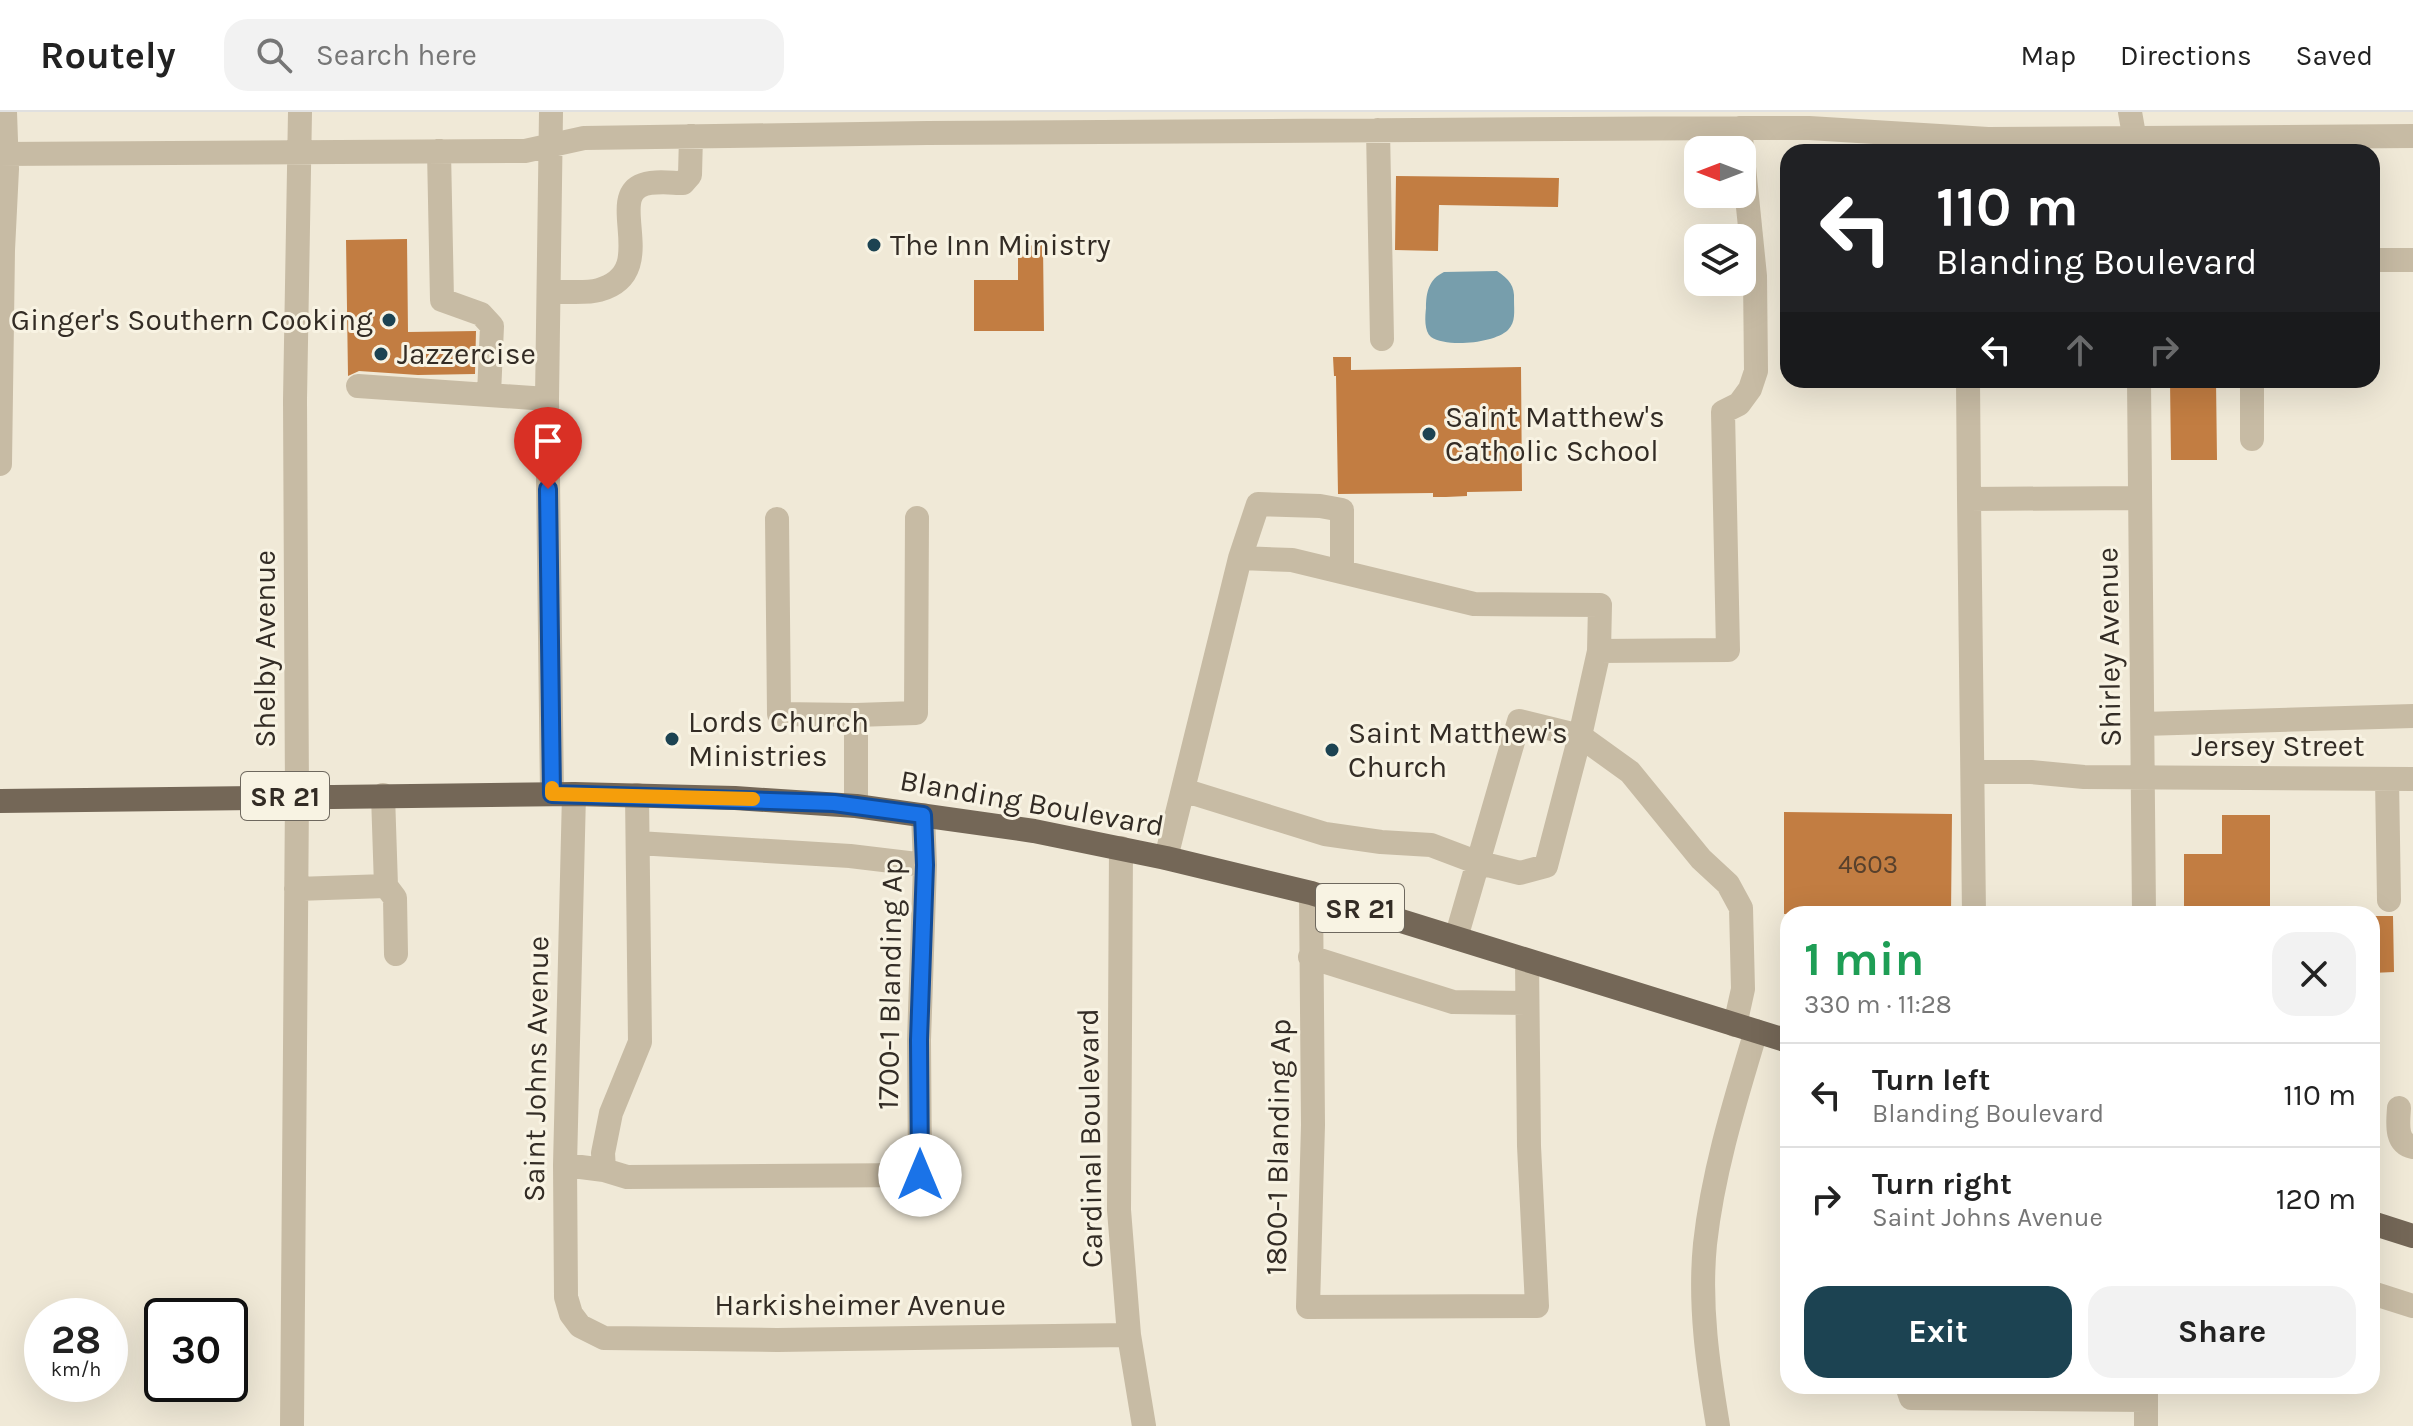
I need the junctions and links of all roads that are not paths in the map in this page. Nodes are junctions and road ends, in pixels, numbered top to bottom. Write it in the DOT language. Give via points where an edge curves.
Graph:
graph roads {
  1 [pos="5,112"];
  2 [pos="300,112"];
  3 [pos="551,112"];
  4 [pos="2130,112"];
  5 [pos="1518,120"];
  6 [pos="1222,121"];
  7 [pos="926,122"];
  8 [pos="1860,122"];
  9 [pos="1740,128"];
  10 [pos="1378,130"];
  11 [pos="691,136"];
  12 [pos="2413,136"];
  13 [pos="1809,140"];
  14 [pos="1982,144"];
  15 [pos="2135,144"];
  16 [pos="2166,144"];
  17 [pos="551,145"];
  18 [pos="439,151"];
  19 [pos="301,153"];
  20 [pos="3,154"];
  21 [pos="2380,260"];
  22 [pos="2413,260"];
  23 [pos="550,292"];
  24 [pos="1382,339"];
  25 [pos="358,386"];
  26 [pos="1968,388"];
  27 [pos="2139,388"];
  28 [pos="2252,388"];
  29 [pos="489,394"];
  30 [pos="547,399"];
  31 [pos="2252,439"];
  32 [pos="0,464"];
  33 [pos="2140,498"];
  34 [pos="1969,499"];
  35 [pos="917,518"];
  36 [pos="777,519"];
  37 [pos="1240,558"];
  38 [pos="1342,572"];
  39 [pos="1599,651"];
  40 [pos="856,715"];
  41 [pos="2413,716"];
  42 [pos="2143,724"];
  43 [pos="1580,736"];
  44 [pos="1973,772"];
  45 [pos="2143,778"];
  46 [pos="2387,779"];
  47 [pos="2413,779"];
  48 [pos="1183,790"];
  49 [pos="563,794"];
  50 [pos="383,795"];
  51 [pos="637,795"];
  52 [pos="297,796"];
  53 [pos="0,801"];
  54 [pos="856,806"];
  55 [pos="923,815"];
  56 [pos="638,843"];
  57 [pos="1121,848"];
  58 [pos="1166,858"];
  59 [pos="1476,862"];
  60 [pos="925,865"];
  61 [pos="386,886"];
  62 [pos="296,889"];
  63 [pos="1311,893"];
  64 [pos="2389,900"];
  65 [pos="1974,906"];
  66 [pos="2144,906"];
  67 [pos="1456,938"];
  68 [pos="396,954"];
  69 [pos="1310,957"];
  70 [pos="1527,961"];
  71 [pos="1527,1003"];
  72 [pos="1746,1028"];
  73 [pos="1780,1039"];
  74 [pos="2399,1108"];
  75 [pos="2413,1147"];
  76 [pos="565,1165"];
  77 [pos="604,1170"];
  78 [pos="2380,1226"];
  79 [pos="2413,1236"];
  80 [pos="2380,1296"];
  81 [pos="2413,1306"];
  82 [pos="593,1334"];
  83 [pos="1129,1335"];
  84 [pos="1910,1394"];
  85 [pos="2099,1394"];
  86 [pos="2146,1394"];
  87 [pos="292,1426"];
  88 [pos="1144,1426"];
  89 [pos="1718,1426"];
  90 [pos="2146,1426"];
  1 -- 20 [label="street"];
  2 -- 19 [label="street, Shelby Avenue"];
  3 -- 17 [label="street, Saint Johns Avenue"];
  4 -- 15 [label="street"];
  5 -- 9 [label="street"];
  5 -- 10 [label="street"];
  6 -- 7 [label="street"];
  6 -- 10 [label="street"];
  7 -- 11 [label="street"];
  8 -- 13 [label="street"];
  8 -- 14 [label="street"];
  9 -- 13 [label="street"];
  9 -- 39 [label="street" via="1755,276 1756,371 1739,404 1723,412 1728,650"];
  10 -- 24 [label="street"];
  11 -- 17 [label="street" via="584,138"];
  11 -- 23 [label="street" via="687,180 635,190 629,208 628,270 598,291"];
  12 -- 16 [label="street"];
  17 -- 18 [label="street" via="525,151"];
  17 -- 23 [label="street, Saint Johns Avenue"];
  18 -- 19 [label="street"];
  18 -- 29 [label="street" via="442,300 481,314 492,326"];
  19 -- 20 [label="street"];
  19 -- 52 [label="street, Shelby Avenue" via="295,400"];
  20 -- 32 [label="street"];
  21 -- 22 [label="street"];
  23 -- 30 [label="street, Saint Johns Avenue"];
  25 -- 29 [label="street"];
  26 -- 34 [label="street"];
  27 -- 33 [label="street, Shirley Avenue"];
  28 -- 31 [label="street"];
  29 -- 30 [label="street"];
  30 -- 49 [label="street, Saint Johns Avenue"];
  33 -- 34 [label="street"];
  33 -- 42 [label="street, Shirley Avenue"];
  34 -- 44 [label="street"];
  35 -- 40 [label="street" via="916,713"];
  36 -- 40 [label="street" via="779,714"];
  37 -- 38 [label="street" via="1292,560"];
  37 -- 38 [label="street" via="1258,504 1320,506 1342,510"];
  37 -- 48 [label="street"];
  38 -- 39 [label="street" via="1474,604 1600,605"];
  39 -- 43 [label="street"];
  40 -- 54 [label="street"];
  41 -- 42 [label="street"];
  42 -- 45 [label="street, Shirley Avenue"];
  43 -- 59 [label="street" via="1546,866 1520,873"];
  43 -- 59 [label="street" via="1519,721"];
  43 -- 72 [label="street" via="1630,772 1728,884 1741,908"];
  44 -- 45 [label="street, Jersey Street"];
  44 -- 65 [label="street"];
  45 -- 46 [label="street, Jersey Street"];
  45 -- 66 [label="street, Shirley Avenue"];
  46 -- 47 [label="street, Jersey Street"];
  46 -- 64 [label="street"];
  48 -- 58 [label="street"];
  48 -- 59 [label="street" via="1325,834 1431,845"];
  49 -- 50 [label="main road, Blanding Boulevard / SR 21"];
  49 -- 51 [label="main road, Blanding Boulevard / SR 21"];
  49 -- 76 [label="street, Saint Johns Avenue"];
  50 -- 52 [label="main road, Blanding Boulevard / SR 21"];
  50 -- 61 [label="street"];
  51 -- 54 [label="main road, Blanding Boulevard / SR 21"];
  51 -- 56 [label="street"];
  52 -- 53 [label="main road, Blanding Boulevard / SR 21"];
  52 -- 62 [label="street, Shelby Avenue"];
  54 -- 55 [label="main road, Blanding Boulevard / SR 21"];
  55 -- 57 [label="main road, Blanding Boulevard / SR 21"];
  55 -- 60 [label="street, 1700-1 Blanding Ap"];
  56 -- 60 [label="street"];
  56 -- 77 [label="street" via="640,1042 611,1113"];
  57 -- 58 [label="main road, Blanding Boulevard / SR 21"];
  57 -- 83 [label="street, Cardinal Boulevard" via="1119,1210"];
  58 -- 63 [label="main road, Blanding Boulevard / SR 21"];
  59 -- 67 [label="street"];
  60 -- 77 [label="street, 1700-1 Blanding Ap" via="920,1175 627,1177"];
  61 -- 62 [label="street"];
  61 -- 68 [label="street" via="395,898"];
  62 -- 87 [label="street, Shelby Avenue"];
  63 -- 67 [label="main road, Blanding Boulevard / SR 21"];
  63 -- 69 [label="street, 1800-1 Blanding Ap"];
  67 -- 70 [label="main road, Blanding Boulevard / SR 21"];
  69 -- 71 [label="street" via="1453,1002"];
  69 -- 71 [label="street, 1800-1 Blanding Ap" via="1308,1307 1537,1306"];
  70 -- 71 [label="street, 1800-1 Blanding Ap"];
  70 -- 72 [label="main road, Blanding Boulevard / SR 21"];
  72 -- 73 [label="main road, Blanding Boulevard / SR 21"];
  72 -- 89 [label="street" via="1705,1246 1707,1362"];
  74 -- 75 [label="street" via="2401,1140"];
  76 -- 77 [label="street"];
  76 -- 82 [label="street, Saint Johns Avenue" via="566,1297 571,1314"];
  78 -- 79 [label="main road"];
  80 -- 81 [label="street"];
  82 -- 83 [label="street, Harkisheimer Avenue" via="777,1340"];
  83 -- 88 [label="street, Cardinal Boulevard"];
  84 -- 85 [label="street"];
  86 -- 90 [label="street"];
}
